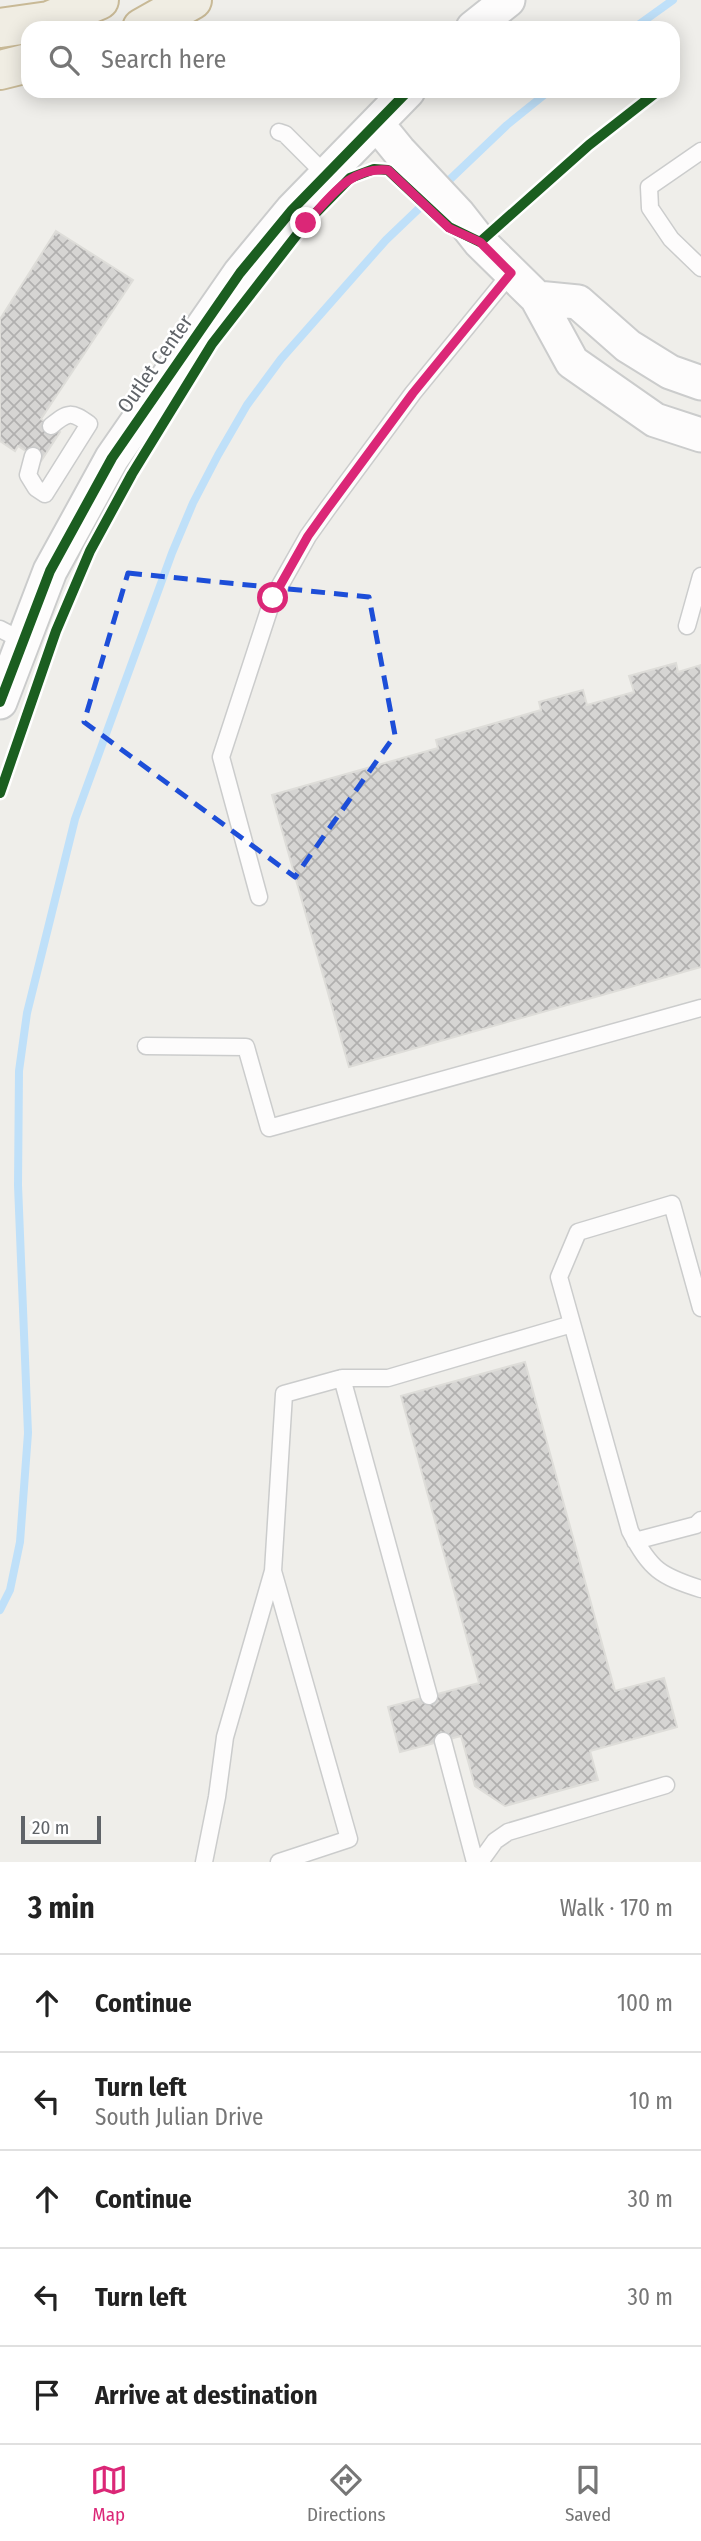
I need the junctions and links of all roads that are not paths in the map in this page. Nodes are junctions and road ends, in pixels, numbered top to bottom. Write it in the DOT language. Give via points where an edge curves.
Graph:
graph roads {
  1 [pos="99,0"];
  2 [pos="192,0"];
  3 [pos="508,0"];
  4 [pos="49,21"];
  5 [pos="154,21"];
  6 [pos="482,21"];
  7 [pos="21,25"];
  8 [pos="0,28"];
  9 [pos="21,65"];
  10 [pos="0,70"];
  11 [pos="401,98"];
  12 [pos="377,124"];
  13 [pos="279,132"];
  14 [pos="701,151"];
  15 [pos="326,175"];
  16 [pos="701,268"];
  17 [pos="511,273"];
  18 [pos="537,298"];
  19 [pos="701,383"];
  20 [pos="51,426"];
  21 [pos="701,435"];
  22 [pos="33,456"];
  23 [pos="701,576"];
  24 [pos="687,626"];
  25 [pos="11,635"];
  26 [pos="0,702"];
  27 [pos="259,897"];
  28 [pos="701,1007"];
  29 [pos="146,1046"];
  30 [pos="701,1308"];
  31 [pos="572,1324"];
  32 [pos="342,1378"];
  33 [pos="701,1520"];
  34 [pos="635,1541"];
  35 [pos="273,1571"];
  36 [pos="701,1589"];
  37 [pos="429,1696"];
  38 [pos="443,1741"];
  39 [pos="666,1785"];
  40 [pos="204,1862"];
  41 [pos="279,1862"];
  42 [pos="478,1862"];
  1 -- 4 [label="highway"];
  2 -- 5 [label="highway"];
  3 -- 6 [label="street"];
  7 -- 8 [label="highway"];
  9 -- 10 [label="highway"];
  11 -- 12 [label="street, Outlet Center"];
  12 -- 15 [label="street, Outlet Center"];
  12 -- 17 [label="street"];
  13 -- 15 [label="lane"];
  14 -- 16 [label="lane" via="649,187 650,208 671,239"];
  15 -- 25 [label="street, Outlet Center" via="240,273 112,458"];
  17 -- 18 [label="street"];
  17 -- 27 [label="lane" via="413,393 328,508 273,598 221,757"];
  18 -- 19 [label="street" via="578,302 628,346 670,372"];
  18 -- 21 [label="street" via="572,362 655,420"];
  20 -- 22 [label="lane" via="65,415 75,414 89,424 45,494 28,475"];
  23 -- 24 [label="lane"];
  25 -- 26 [label="street, Outlet Center"];
  28 -- 29 [label="lane" via="269,1128 246,1047"];
  30 -- 31 [label="lane" via="672,1204 578,1232 559,1277"];
  31 -- 32 [label="lane" via="388,1378"];
  31 -- 34 [label="lane"];
  32 -- 35 [label="lane" via="284,1394"];
  32 -- 37 [label="lane"];
  33 -- 34 [label="lane"];
  34 -- 36 [label="lane" via="659,1571"];
  35 -- 40 [label="lane" via="225,1737"];
  35 -- 41 [label="lane" via="349,1839"];
  38 -- 42 [label="lane"];
  39 -- 42 [label="lane" via="508,1832 495,1840"];
}
